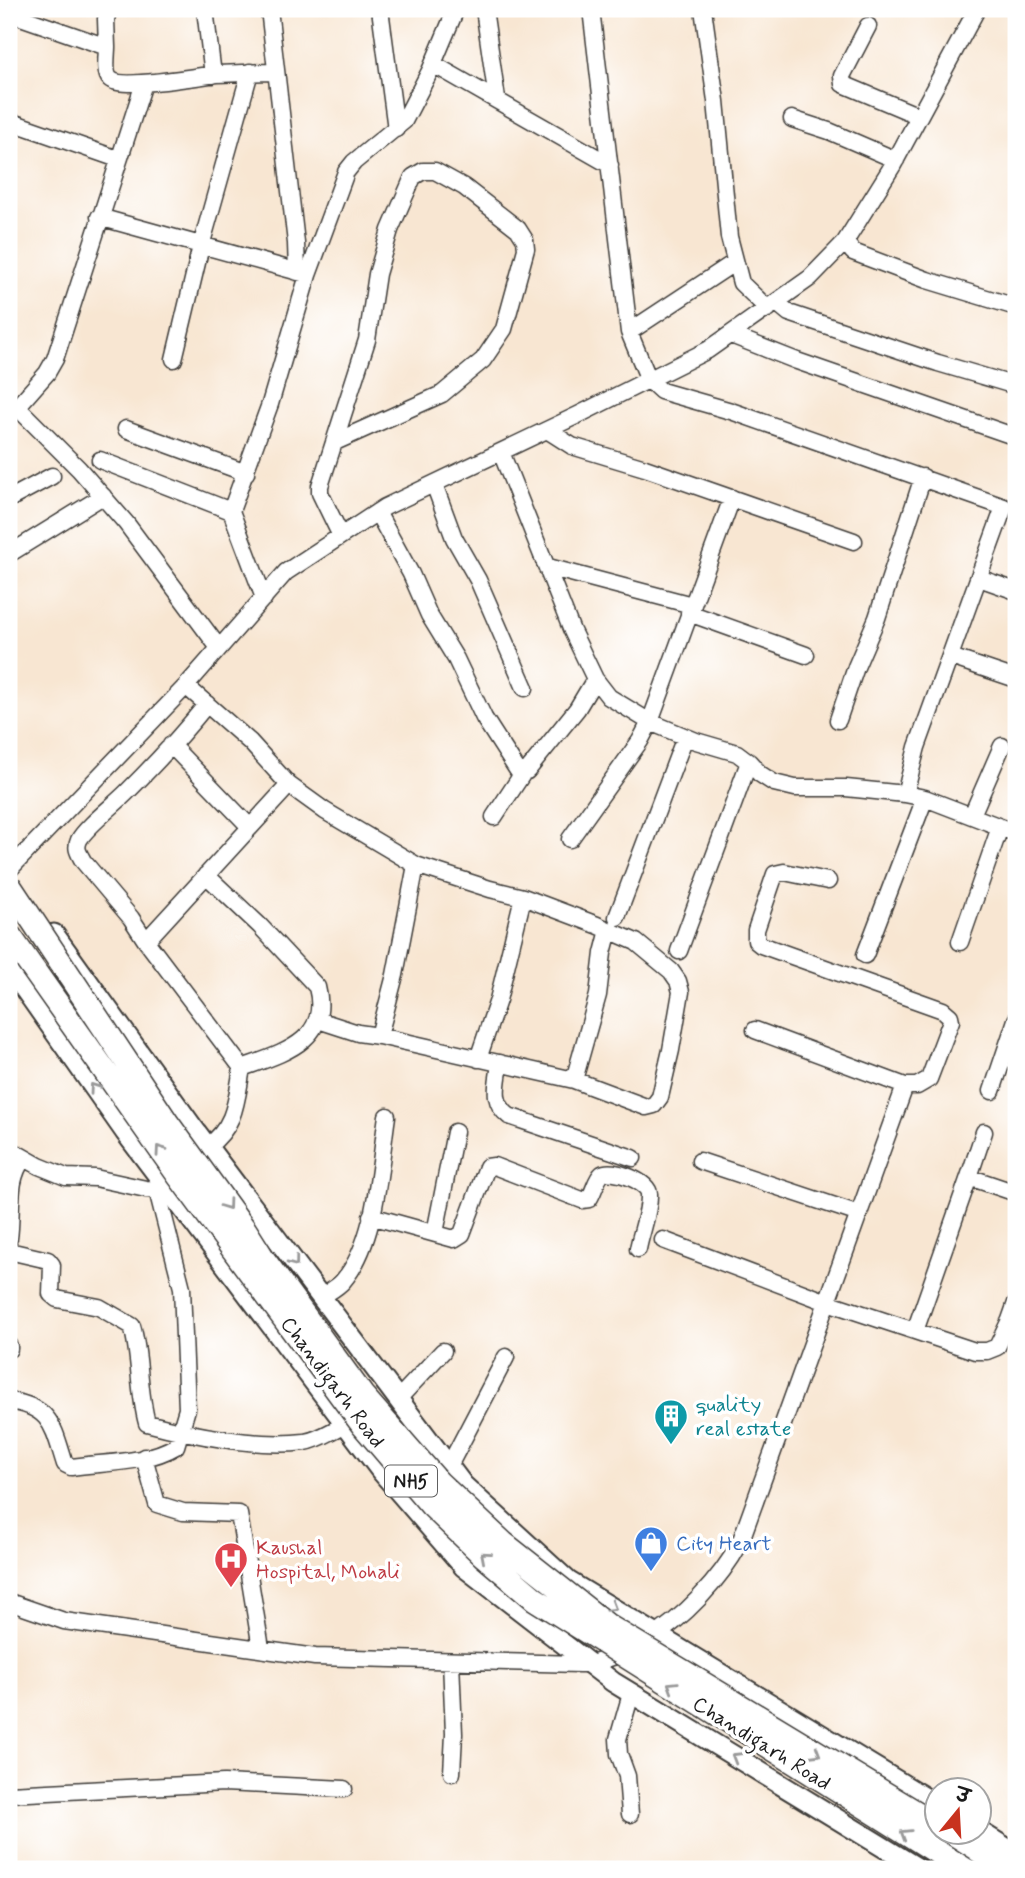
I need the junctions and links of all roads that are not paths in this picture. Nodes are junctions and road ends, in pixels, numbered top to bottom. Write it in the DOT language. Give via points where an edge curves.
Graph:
graph roads {
  1 [pos="109,9"];
  2 [pos="205,9"];
  3 [pos="269,9"];
  4 [pos="380,9"];
  5 [pos="456,9"];
  6 [pos="484,9"];
  7 [pos="591,9"];
  8 [pos="703,9"];
  9 [pos="977,9"];
  10 [pos="9,13"];
  11 [pos="868,26"];
  12 [pos="107,47"];
  13 [pos="433,64"];
  14 [pos="250,72"];
  15 [pos="276,72"];
  16 [pos="213,75"];
  17 [pos="144,83"];
  18 [pos="497,99"];
  19 [pos="919,116"];
  20 [pos="792,119"];
  21 [pos="9,121"];
  22 [pos="396,129"];
  23 [pos="118,159"];
  24 [pos="895,160"];
  25 [pos="610,165"];
  26 [pos="99,217"];
  27 [pos="845,242"];
  28 [pos="201,246"];
  29 [pos="735,262"];
  30 [pos="302,274"];
  31 [pos="772,306"];
  32 [pos="1016,307"];
  33 [pos="629,332"];
  34 [pos="731,335"];
  35 [pos="174,359"];
  36 [pos="649,380"];
  37 [pos="1016,386"];
  38 [pos="13,402"];
  39 [pos="126,429"];
  40 [pos="547,430"];
  41 [pos="1016,437"];
  42 [pos="335,442"];
  43 [pos="501,453"];
  44 [pos="100,460"];
  45 [pos="246,473"];
  46 [pos="52,476"];
  47 [pos="923,477"];
  48 [pos="434,484"];
  49 [pos="103,496"];
  50 [pos="732,498"];
  51 [pos="9,499"];
  52 [pos="1010,504"];
  53 [pos="231,511"];
  54 [pos="377,513"];
  55 [pos="341,536"];
  56 [pos="854,541"];
  57 [pos="9,554"];
  58 [pos="548,567"];
  59 [pos="979,578"];
  60 [pos="1016,591"];
  61 [pos="264,598"];
  62 [pos="690,609"];
  63 [pos="219,648"];
  64 [pos="806,655"];
  65 [pos="951,657"];
  66 [pos="595,679"];
  67 [pos="1016,679"];
  68 [pos="186,686"];
  69 [pos="525,688"];
  70 [pos="207,704"];
  71 [pos="838,720"];
  72 [pos="650,722"];
  73 [pos="685,737"];
  74 [pos="171,745"];
  75 [pos="1002,746"];
  76 [pos="749,762"];
  77 [pos="523,773"];
  78 [pos="289,785"];
  79 [pos="905,794"];
  80 [pos="925,798"];
  81 [pos="972,815"];
  82 [pos="494,817"];
  83 [pos="250,827"];
  84 [pos="1000,827"];
  85 [pos="1016,833"];
  86 [pos="570,839"];
  87 [pos="416,864"];
  88 [pos="9,871"];
  89 [pos="206,875"];
  90 [pos="828,881"];
  91 [pos="9,886"];
  92 [pos="523,897"];
  93 [pos="613,924"];
  94 [pos="9,935"];
  95 [pos="146,941"];
  96 [pos="960,942"];
  97 [pos="679,951"];
  98 [pos="865,955"];
  99 [pos="9,967"];
  100 [pos="318,1020"];
  101 [pos="1016,1020"];
  102 [pos="755,1030"];
  103 [pos="379,1037"];
  104 [pos="478,1059"];
  105 [pos="500,1063"];
  106 [pos="242,1068"];
  107 [pos="573,1080"];
  108 [pos="905,1086"];
  109 [pos="992,1091"];
  110 [pos="387,1116"];
  111 [pos="455,1132"];
  112 [pos="984,1132"];
  113 [pos="208,1147"];
  114 [pos="9,1149"];
  115 [pos="24,1157"];
  116 [pos="632,1158"];
  117 [pos="700,1161"];
  118 [pos="970,1177"];
  119 [pos="163,1190"];
  120 [pos="1016,1193"];
  121 [pos="859,1214"];
  122 [pos="371,1216"];
  123 [pos="435,1233"];
  124 [pos="9,1236"];
  125 [pos="663,1240"];
  126 [pos="638,1249"];
  127 [pos="9,1251"];
  128 [pos="321,1297"];
  129 [pos="827,1302"];
  130 [pos="1016,1303"];
  131 [pos="1013,1321"];
  132 [pos="915,1331"];
  133 [pos="443,1351"];
  134 [pos="506,1357"];
  135 [pos="398,1399"];
  136 [pos="9,1402"];
  137 [pos="346,1424"];
  138 [pos="182,1433"];
  139 [pos="144,1457"];
  140 [pos="449,1466"];
  141 [pos="9,1602"];
  142 [pos="657,1634"];
  143 [pos="261,1648"];
  144 [pos="451,1661"];
  145 [pos="591,1664"];
  146 [pos="631,1694"];
  147 [pos="452,1773"];
  148 [pos="344,1789"];
  149 [pos="9,1794"];
  150 [pos="923,1796"];
  151 [pos="630,1814"];
  152 [pos="923,1817"];
  153 [pos="993,1840"];
  154 [pos="972,1846"];
  155 [pos="1016,1854"];
  156 [pos="919,1869"];
  157 [pos="964,1869"];
  158 [pos="1008,1869"];
  1 -- 12 [label="street"];
  2 -- 16 [label="street"];
  3 -- 15 [label="street"];
  4 -- 22 [label="street"];
  5 -- 13 [label="street"];
  6 -- 18 [label="street"];
  7 -- 25 [label="street"];
  8 -- 29 [label="street"];
  9 -- 19 [label="street"];
  10 -- 12 [label="street"];
  11 -- 19 [label="street" via="842,76 843,84"];
  12 -- 17 [label="street" via="111,80"];
  13 -- 18 [label="street"];
  13 -- 22 [label="street"];
  14 -- 15 [label="street"];
  14 -- 16 [label="street"];
  14 -- 28 [label="street"];
  15 -- 30 [label="street"];
  16 -- 17 [label="street"];
  17 -- 23 [label="street"];
  18 -- 25 [label="street"];
  19 -- 24 [label="street"];
  20 -- 24 [label="street"];
  21 -- 23 [label="street"];
  22 -- 30 [label="street" via="346,172"];
  23 -- 26 [label="street"];
  24 -- 27 [label="street"];
  25 -- 33 [label="street"];
  26 -- 28 [label="street"];
  26 -- 38 [label="street" via="55,359 47,373"];
  27 -- 31 [label="street" via="810,278"];
  27 -- 32 [label="street" via="853,252"];
  28 -- 30 [label="street"];
  28 -- 35 [label="street"];
  29 -- 31 [label="street" via="741,283"];
  29 -- 33 [label="street"];
  30 -- 45 [label="street" via="270,404"];
  31 -- 34 [label="street"];
  31 -- 37 [label="street"];
  33 -- 36 [label="street"];
  34 -- 36 [label="street"];
  34 -- 41 [label="street"];
  36 -- 40 [label="street"];
  36 -- 47 [label="street" via="661,391"];
  38 -- 49 [label="street"];
  39 -- 45 [label="street"];
  40 -- 43 [label="street"];
  40 -- 50 [label="street" via="572,446"];
  42 -- 42 [label="street" via="367,340 377,274 390,230 413,177 424,170 435,171 464,187 518,229 525,240 504,329 483,360 442,394"];
  42 -- 55 [label="street" via="320,493"];
  43 -- 48 [label="street"];
  43 -- 58 [label="street"];
  44 -- 53 [label="street"];
  45 -- 53 [label="street"];
  46 -- 51 [label="street"];
  47 -- 52 [label="street"];
  47 -- 71 [label="street"];
  48 -- 54 [label="street"];
  48 -- 69 [label="street" via="454,538 478,580"];
  49 -- 57 [label="street"];
  49 -- 63 [label="street"];
  50 -- 56 [label="street"];
  50 -- 62 [label="street"];
  52 -- 59 [label="street"];
  53 -- 61 [label="street"];
  54 -- 55 [label="street"];
  54 -- 77 [label="street" via="484,718 502,750"];
  55 -- 61 [label="street" via="286,572"];
  58 -- 62 [label="street"];
  58 -- 66 [label="street"];
  59 -- 60 [label="street"];
  59 -- 65 [label="street"];
  61 -- 63 [label="street"];
  62 -- 64 [label="street"];
  62 -- 72 [label="street"];
  63 -- 68 [label="street"];
  65 -- 67 [label="street"];
  65 -- 79 [label="street" via="917,747"];
  66 -- 72 [label="street" via="609,697"];
  66 -- 77 [label="street" via="577,709"];
  68 -- 70 [label="street"];
  68 -- 88 [label="street"];
  70 -- 74 [label="street"];
  70 -- 78 [label="street"];
  72 -- 73 [label="street"];
  72 -- 86 [label="street"];
  73 -- 76 [label="street" via="724,747"];
  73 -- 93 [label="street"];
  74 -- 83 [label="street"];
  74 -- 95 [label="street" via="78,842 77,851 94,876"];
  75 -- 81 [label="street"];
  76 -- 79 [label="street" via="774,783 795,788"];
  76 -- 97 [label="street"];
  77 -- 82 [label="street"];
  78 -- 83 [label="street"];
  78 -- 87 [label="street"];
  79 -- 80 [label="street"];
  80 -- 81 [label="street"];
  80 -- 98 [label="street"];
  81 -- 84 [label="street"];
  83 -- 89 [label="street"];
  84 -- 85 [label="street"];
  84 -- 96 [label="street"];
  87 -- 92 [label="street"];
  87 -- 103 [label="street"];
  88 -- 113 [label="main road"];
  89 -- 95 [label="street"];
  89 -- 100 [label="street" via="317,987"];
  90 -- 108 [label="street" via="775,874 755,939 949,1014 950,1025 929,1079 918,1086"];
  91 -- 152 [label="highway, NH5, one-way, bridge" via="264,1260 362,1395 439,1483 503,1543 608,1626"];
  92 -- 93 [label="street"];
  92 -- 104 [label="street"];
  93 -- 107 [label="street"];
  93 -- 107 [label="street" via="671,971 681,992 660,1097 646,1107"];
  157 -- 94 [label="highway, Chandigarh Road / NH5, one-way, bridge" via="535,1599 432,1506 349,1406"];
  95 -- 106 [label="street"];
  119 -- 99 [label="main road, one-way"];
  100 -- 103 [label="street"];
  100 -- 106 [label="street" via="312,1033 281,1054"];
  101 -- 109 [label="street"];
  102 -- 108 [label="street"];
  103 -- 104 [label="street"];
  104 -- 105 [label="street"];
  105 -- 107 [label="street"];
  105 -- 116 [label="street" via="496,1100 509,1116"];
  106 -- 113 [label="street" via="233,1114 221,1137"];
  108 -- 121 [label="street"];
  110 -- 122 [label="street"];
  111 -- 123 [label="street"];
  112 -- 118 [label="street"];
  113 -- 128 [label="main road, one-way"];
  114 -- 115 [label="street"];
  115 -- 119 [label="street" via="66,1177"];
  115 -- 124 [label="street" via="11,1194"];
  117 -- 121 [label="street"];
  118 -- 120 [label="street"];
  118 -- 132 [label="street"];
  119 -- 137 [label="main road"];
  119 -- 138 [label="street" via="182,1288 187,1409"];
  121 -- 129 [label="street"];
  122 -- 123 [label="street"];
  122 -- 128 [label="street" via="362,1253 341,1283"];
  123 -- 126 [label="street" via="453,1238 462,1234 487,1167 582,1200 589,1199 600,1178 609,1172 648,1187"];
  125 -- 129 [label="street"];
  127 -- 138 [label="street" via="48,1260 52,1265 51,1294 57,1299 99,1307 132,1326 147,1423"];
  128 -- 135 [label="main road"];
  129 -- 132 [label="street"];
  129 -- 142 [label="street" via="740,1543 713,1580"];
  130 -- 131 [label="street"];
  131 -- 132 [label="street" via="998,1347 986,1351"];
  133 -- 135 [label="street"];
  134 -- 140 [label="street"];
  135 -- 140 [label="main road"];
  136 -- 139 [label="street" via="43,1412 65,1464 71,1468"];
  137 -- 138 [label="street" via="307,1442"];
  137 -- 145 [label="main road" via="464,1567"];
  138 -- 139 [label="street" via="176,1446"];
  139 -- 143 [label="street" via="157,1504 183,1512 239,1514"];
  140 -- 142 [label="main road, one-way" via="463,1485 568,1581"];
  141 -- 143 [label="street" via="64,1621"];
  142 -- 145 [label="street" via="629,1651"];
  142 -- 150 [label="main road"];
  143 -- 144 [label="street" via="315,1657"];
  144 -- 145 [label="street"];
  144 -- 147 [label="street"];
  145 -- 146 [label="main road"];
  146 -- 151 [label="street" via="618,1740"];
  156 -- 146 [label="main road, one-way"];
  148 -- 149 [label="street" via="224,1783"];
  153 -- 155 [label="main road"];
  154 -- 158 [label="highway"];
}
